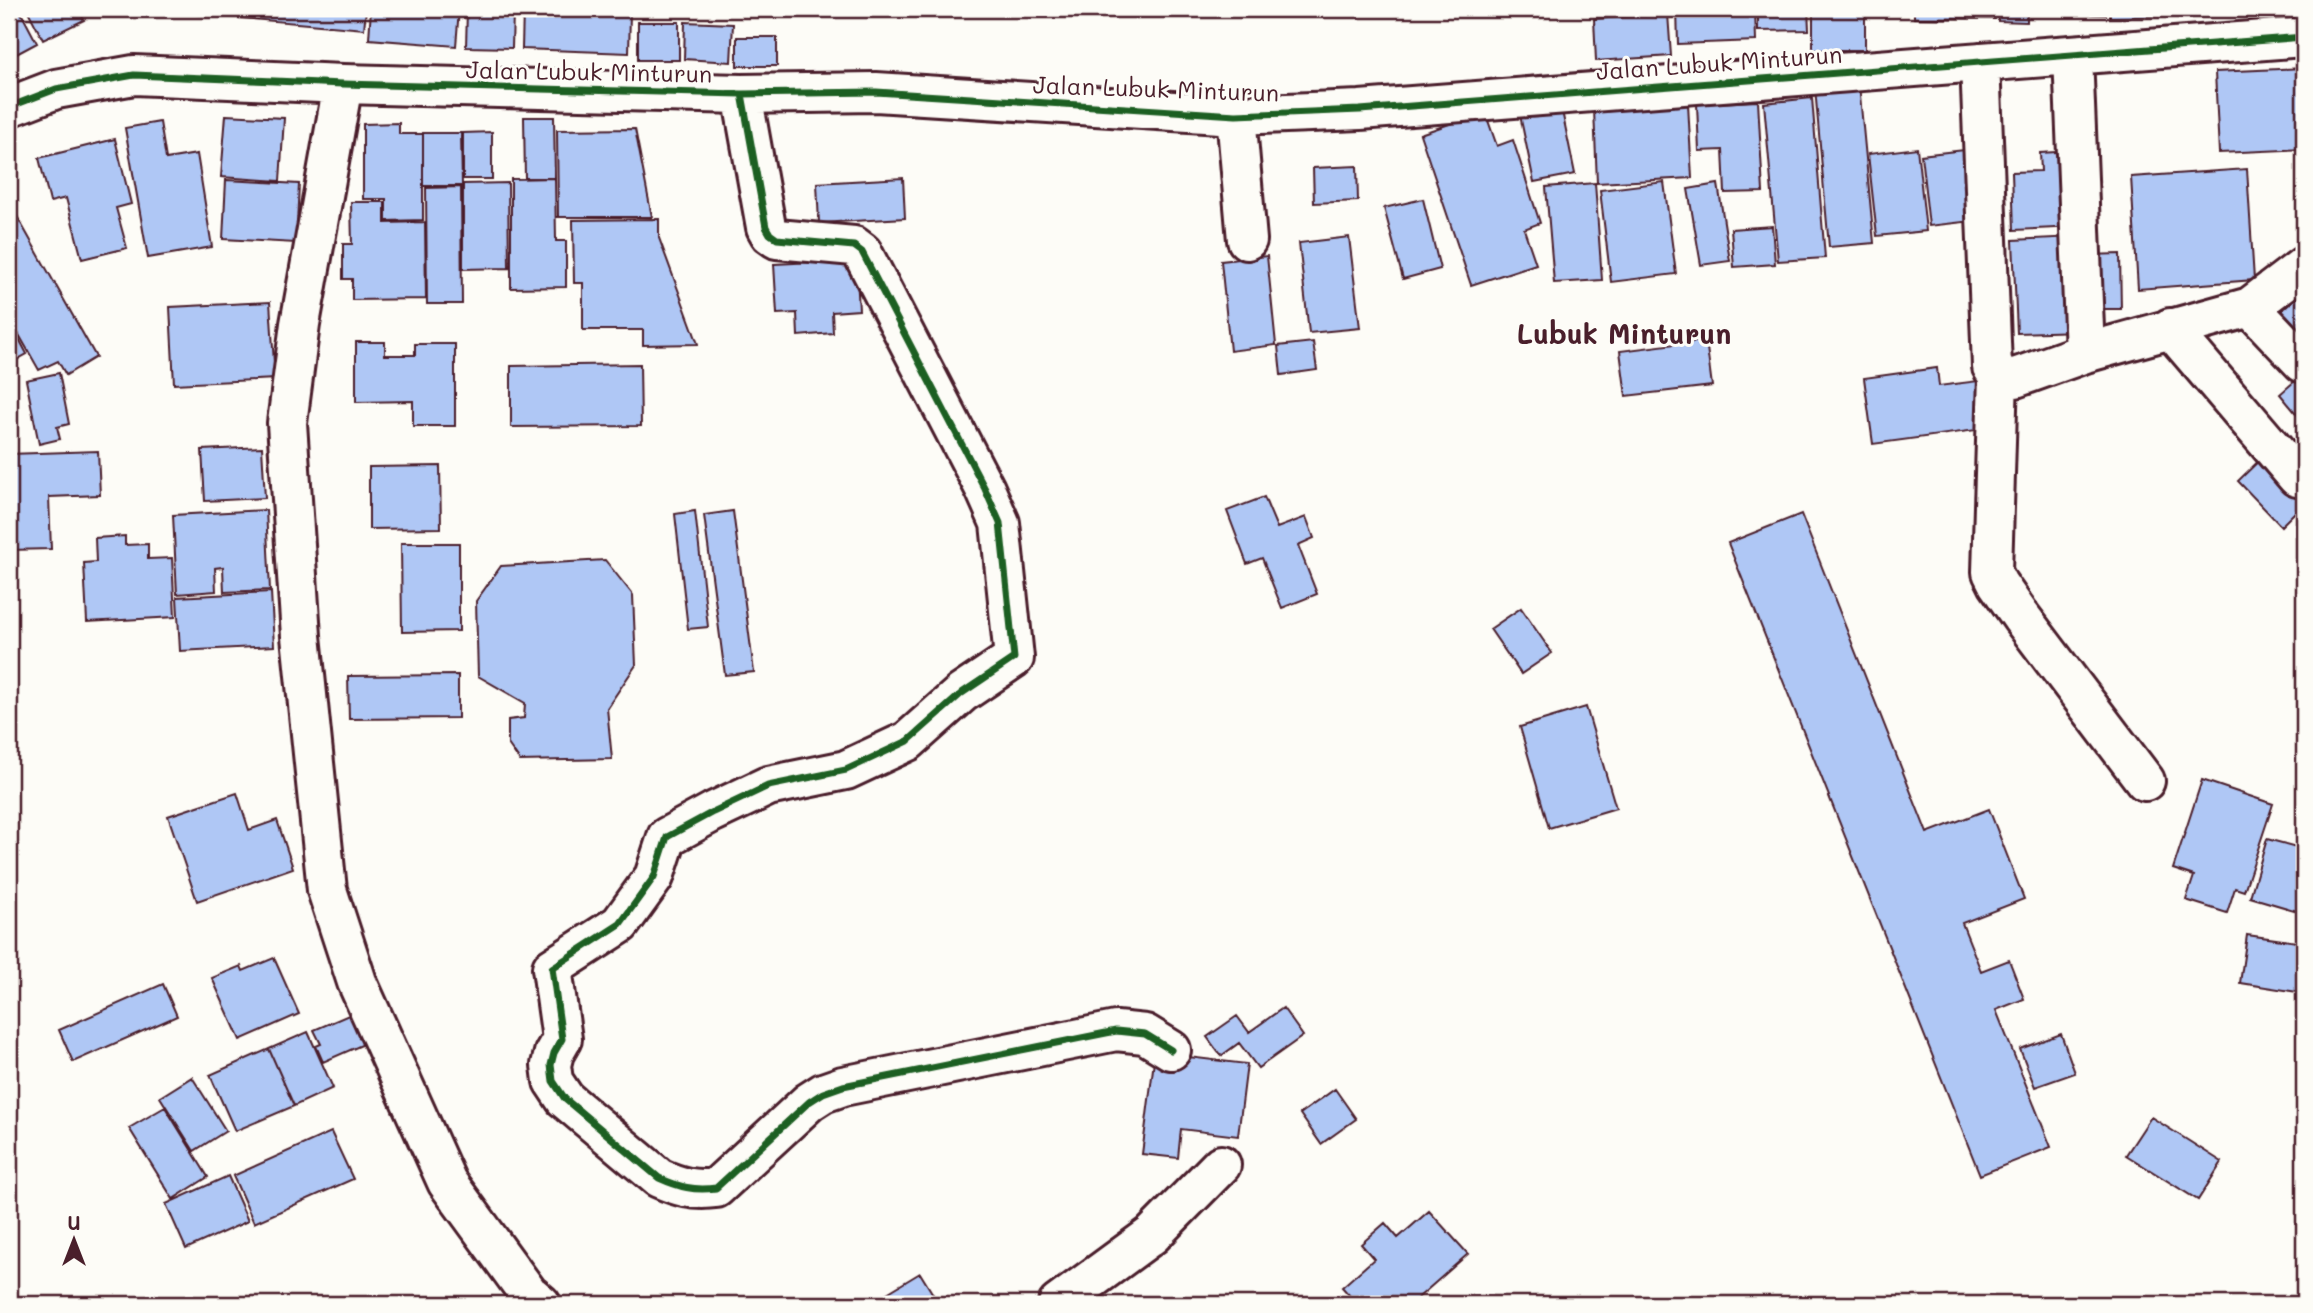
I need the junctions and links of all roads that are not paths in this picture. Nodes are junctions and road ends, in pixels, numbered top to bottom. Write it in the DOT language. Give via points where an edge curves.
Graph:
graph roads {
  1 [pos="2304,37"];
  2 [pos="2073,55"];
  3 [pos="1980,62"];
  4 [pos="344,84"];
  5 [pos="742,94"];
  6 [pos="9,107"];
  7 [pos="1236,115"];
  8 [pos="1247,240"];
  9 [pos="2304,266"];
  10 [pos="2250,307"];
  11 [pos="2171,328"];
  12 [pos="2085,353"];
  13 [pos="2303,363"];
  14 [pos="1998,376"];
  15 [pos="2297,477"];
  16 [pos="2145,781"];
  17 [pos="1171,1050"];
  18 [pos="1221,1165"];
  19 [pos="530,1300"];
  20 [pos="1058,1304"];
  1 -- 2 [label="street, Jalan Lubuk Minturun"];
  2 -- 3 [label="street, Jalan Lubuk Minturun"];
  2 -- 12 [label="street"];
  3 -- 7 [label="street, Jalan Lubuk Minturun" via="1360,110"];
  3 -- 14 [label="street" via="1992,367"];
  4 -- 5 [label="street, Jalan Lubuk Minturun"];
  4 -- 6 [label="street, Jalan Lubuk Minturun" via="134,75 56,89"];
  4 -- 19 [label="street" via="300,324 287,423 301,636 327,890 357,982 447,1182"];
  5 -- 7 [label="street, Jalan Lubuk Minturun" via="876,92"];
  5 -- 17 [label="street" via="770,234 777,239 854,246 862,252 985,489 1000,523 1014,658 962,693 908,741 846,770 768,786 667,837 654,877 620,924 552,968 562,1039 551,1065 552,1081 565,1099 659,1178 698,1190 716,1188 809,1102 843,1086 1116,1031 1145,1034"];
  7 -- 8 [label="street"];
  9 -- 10 [label="street"];
  10 -- 11 [label="street"];
  10 -- 13 [label="street"];
  11 -- 12 [label="street"];
  11 -- 15 [label="street"];
  12 -- 14 [label="street" via="2015,378"];
  14 -- 16 [label="street" via="1992,572"];
  18 -- 20 [label="street" via="1152,1235"];
}
